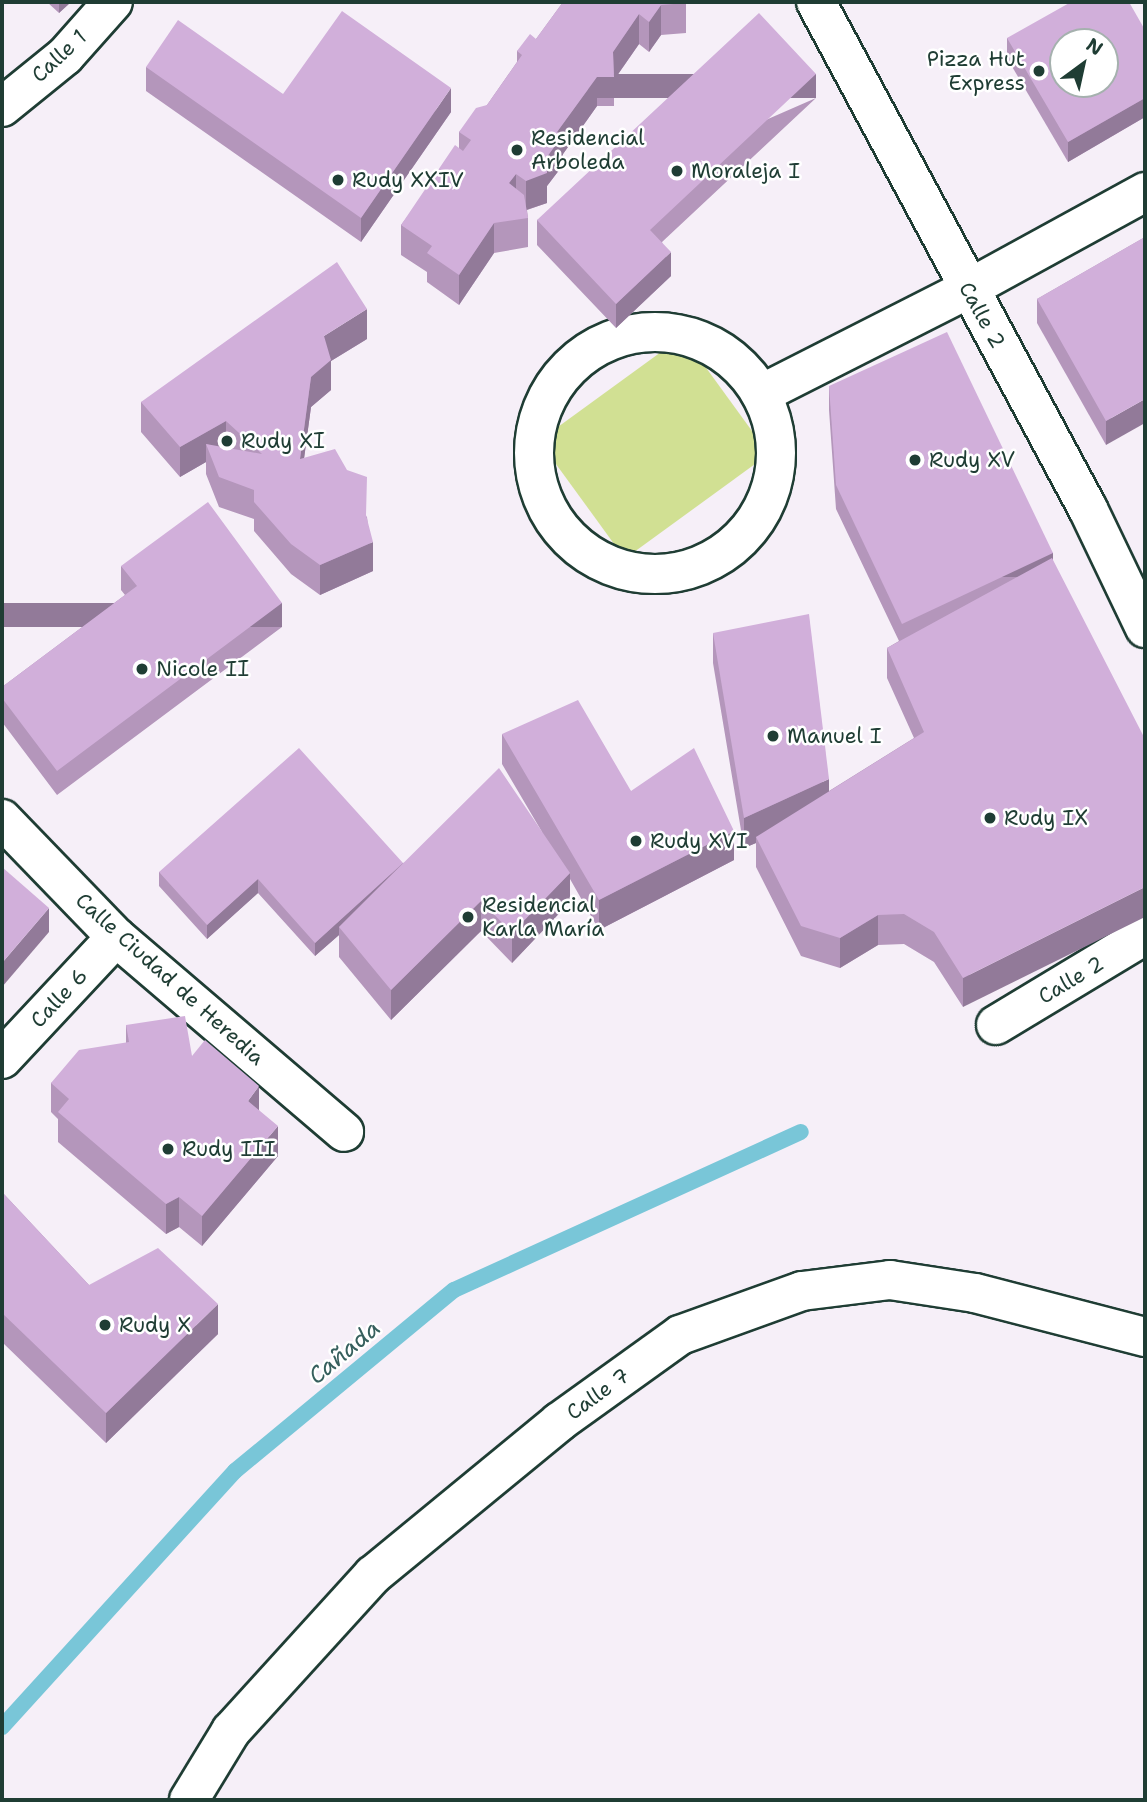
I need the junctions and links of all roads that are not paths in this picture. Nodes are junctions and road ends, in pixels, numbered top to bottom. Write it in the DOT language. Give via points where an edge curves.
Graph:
graph roads {
  1 [pos="113,2"];
  2 [pos="816,2"];
  3 [pos="2,107"];
  4 [pos="1145,192"];
  5 [pos="968,289"];
  6 [pos="761,394"];
  7 [pos="1145,628"];
  8 [pos="2,819"];
  9 [pos="1145,934"];
  10 [pos="116,937"];
  11 [pos="996,1024"];
  12 [pos="2,1059"];
  13 [pos="344,1132"];
  14 [pos="1145,1337"];
  15 [pos="189,1800"];
  1 -- 3 [label="street, Calle 1" via="65,56"];
  2 -- 5 [label="street, Calle 2"];
  4 -- 5 [label="street"];
  5 -- 6 [label="street"];
  5 -- 7 [label="street, Calle 2" via="1088,509"];
  6 -- 6 [label="street" via="737,363 719,350 665,330 626,335 590,350 561,375 541,410 533,448 537,487 555,522 582,551 616,569 658,575 699,568 735,547 762,514 776,475 776,433"];
  8 -- 10 [label="street, Calle Ciudad de Heredia"];
  9 -- 11 [label="street, Calle 2"];
  10 -- 12 [label="street, Calle 6"];
  10 -- 13 [label="street, Calle Ciudad de Heredia"];
  14 -- 15 [label="street, Calle 7" via="975,1293 890,1280 802,1291 680,1335 559,1422 373,1576 231,1731"];
}
